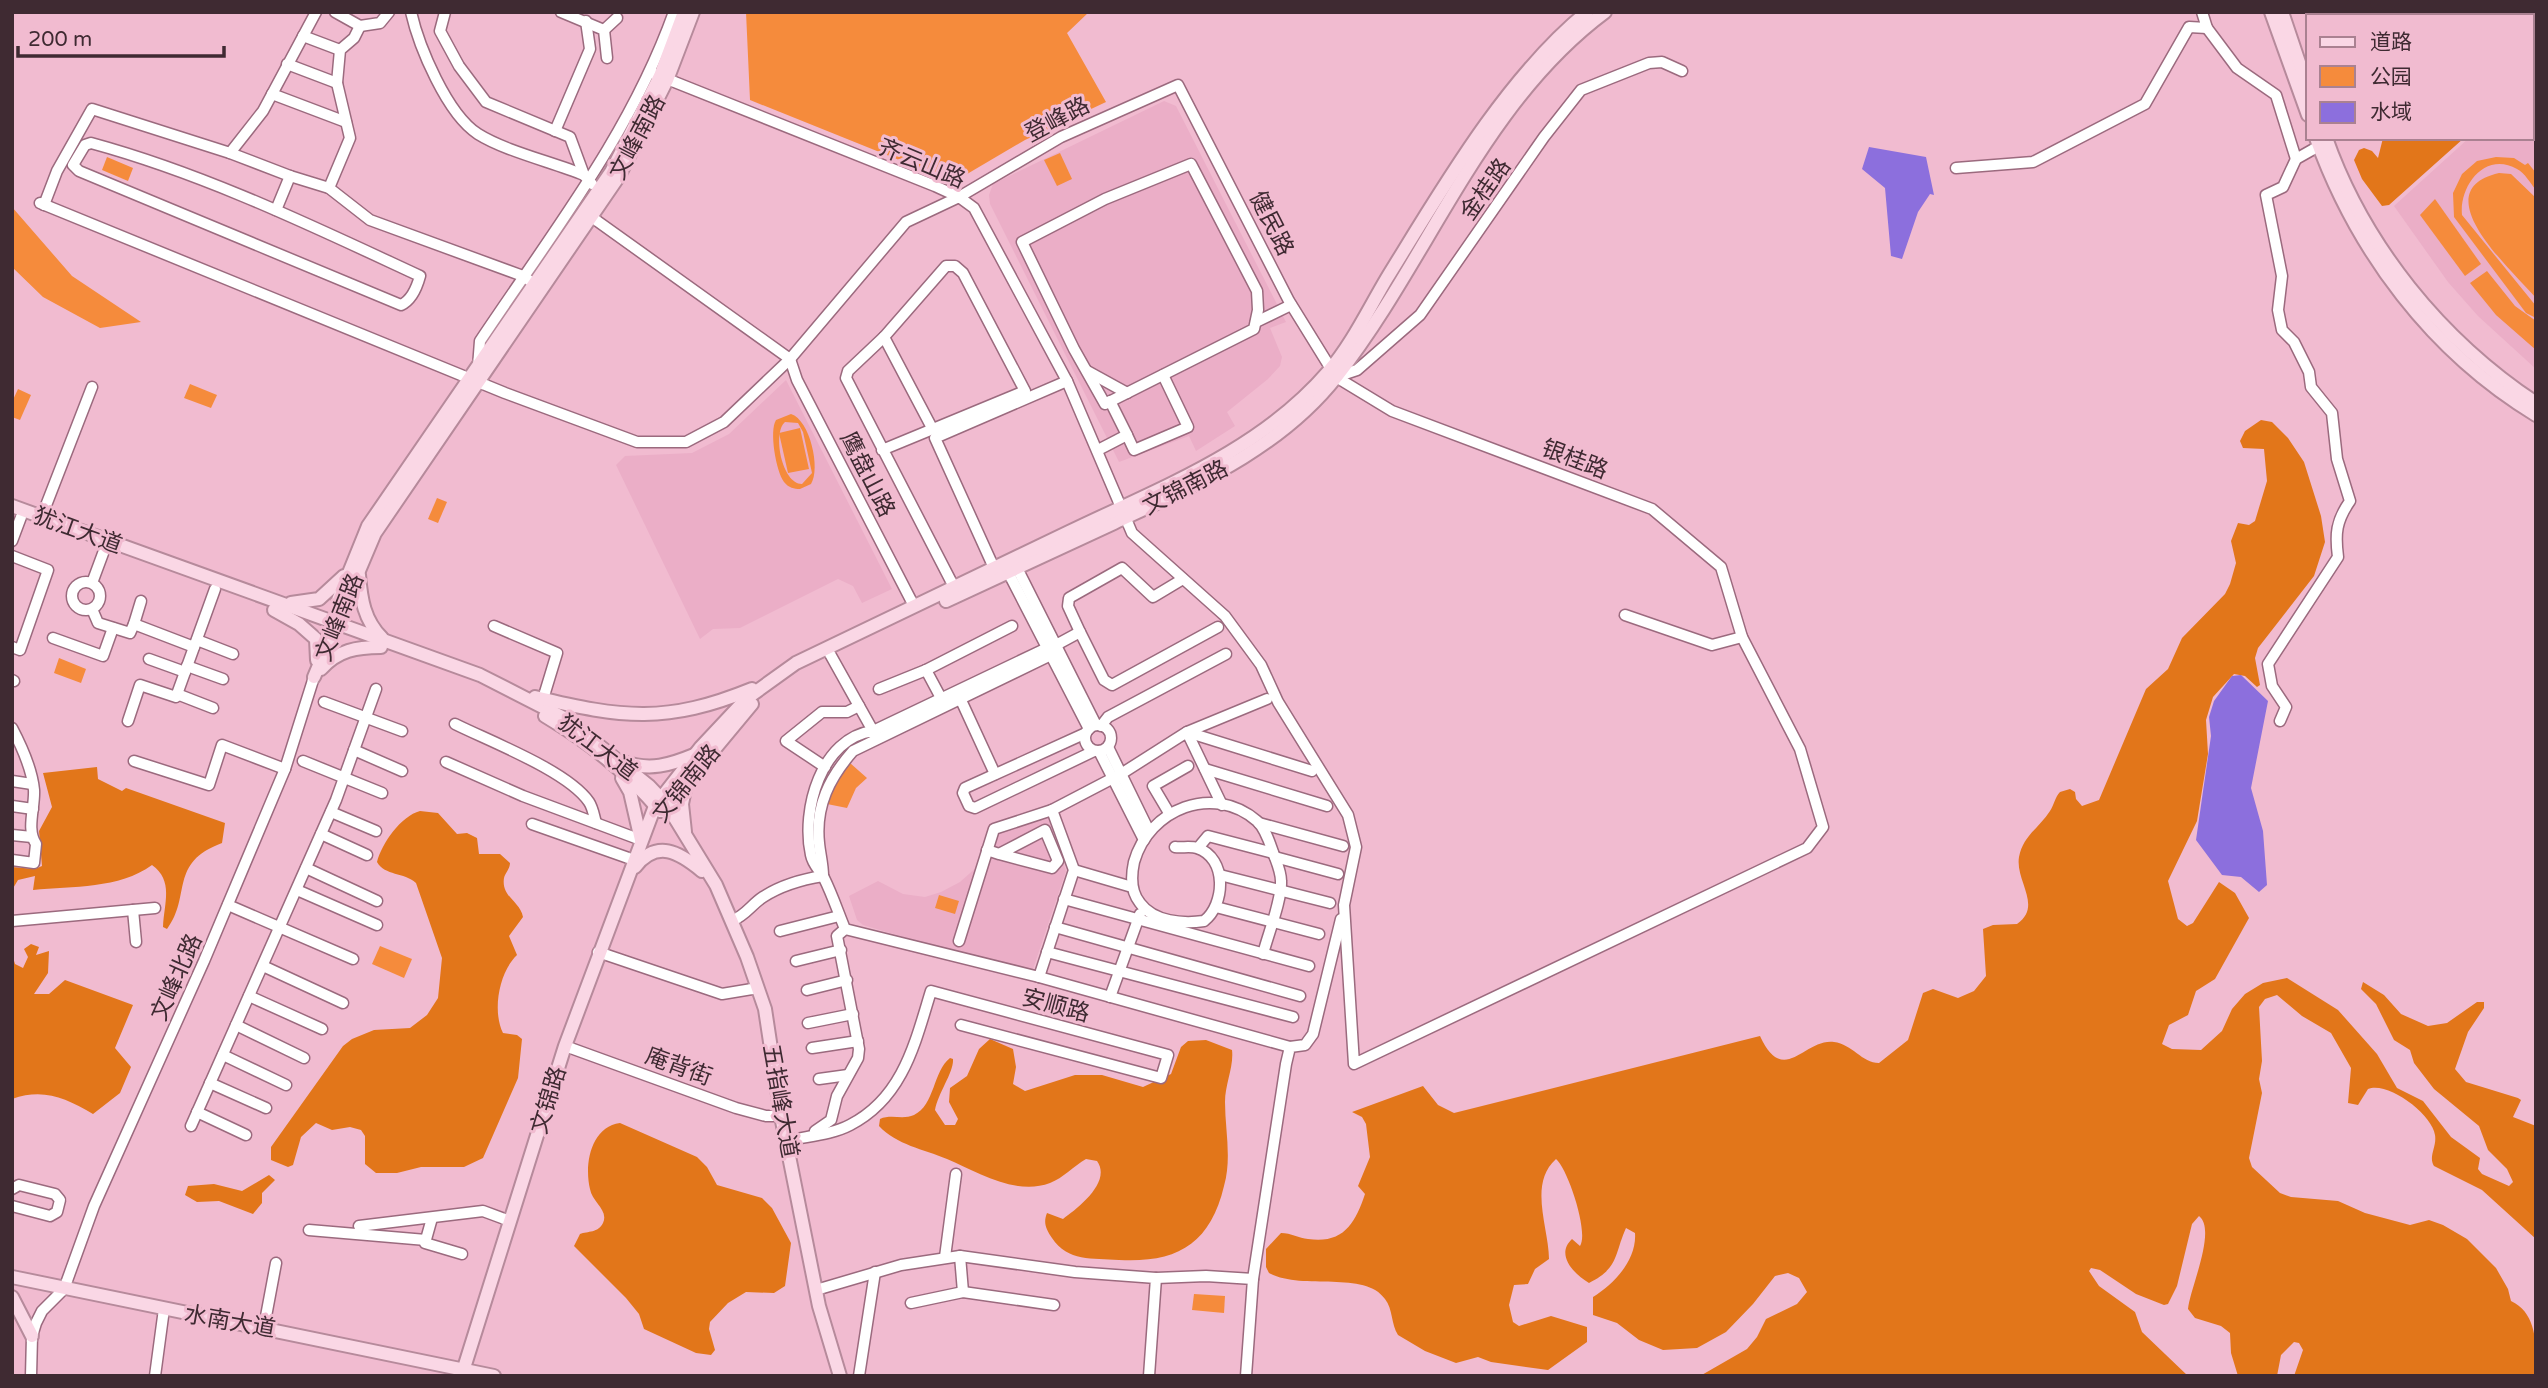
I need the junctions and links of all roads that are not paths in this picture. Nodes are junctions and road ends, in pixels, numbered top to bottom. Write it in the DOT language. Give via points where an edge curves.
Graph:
graph roads {
  1 [pos="316,12"];
  2 [pos="335,12"];
  3 [pos="389,12"];
  4 [pos="411,12"];
  5 [pos="445,12"];
  6 [pos="561,12"];
  7 [pos="674,12"];
  8 [pos="684,12"];
  9 [pos="693,12"];
  10 [pos="1587,12"];
  11 [pos="1605,12"];
  12 [pos="2202,12"];
  13 [pos="2271,12"];
  14 [pos="2282,12"];
  15 [pos="617,18"];
  16 [pos="586,21"];
  17 [pos="360,26"];
  18 [pos="2207,28"];
  19 [pos="604,30"];
  20 [pos="303,36"];
  21 [pos="607,44"];
  22 [pos="590,49"];
  23 [pos="340,50"];
  24 [pos="607,58"];
  25 [pos="287,65"];
  26 [pos="1682,71"];
  27 [pos="660,76"];
  28 [pos="337,83"];
  29 [pos="2306,83"];
  30 [pos="1178,85"];
  31 [pos="272,94"];
  32 [pos="2306,109"];
  33 [pos="346,122"];
  34 [pos="555,131"];
  35 [pos="2323,143"];
  36 [pos="230,153"];
  37 [pos="2296,159"];
  38 [pos="1956,168"];
  39 [pos="290,176"];
  40 [pos="594,186"];
  41 [pos="328,188"];
  42 [pos="959,197"];
  43 [pos="276,210"];
  44 [pos="588,215"];
  45 [pos="533,283"];
  46 [pos="1292,305"];
  47 [pos="1256,322"];
  48 [pos="884,337"];
  49 [pos="789,359"];
  50 [pos="1086,370"];
  51 [pos="1333,374"];
  52 [pos="1163,375"];
  53 [pos="476,376"];
  54 [pos="1067,382"];
  55 [pos="92,387"];
  56 [pos="1127,393"];
  57 [pos="1110,401"];
  58 [pos="2536,403"];
  59 [pos="2536,415"];
  60 [pos="932,428"];
  61 [pos="1127,435"];
  62 [pos="882,450"];
  63 [pos="1098,450"];
  64 [pos="12,506"];
  65 [pos="45,508"];
  66 [pos="1121,513"];
  67 [pos="17,515"];
  68 [pos="12,541"];
  69 [pos="105,548"];
  70 [pos="12,556"];
  71 [pos="994,568"];
  72 [pos="354,570"];
  73 [pos="1012,570"];
  74 [pos="1183,579"];
  75 [pos="92,583"];
  76 [pos="954,587"];
  77 [pos="215,589"];
  78 [pos="141,601"];
  79 [pos="277,606"];
  80 [pos="914,606"];
  81 [pos="92,609"];
  82 [pos="1625,615"];
  83 [pos="134,624"];
  84 [pos="333,626"];
  85 [pos="494,626"];
  86 [pos="1012,626"];
  87 [pos="1218,627"];
  88 [pos="113,628"];
  89 [pos="1080,632"];
  90 [pos="1742,637"];
  91 [pos="53,638"];
  92 [pos="195,643"];
  93 [pos="383,644"];
  94 [pos="12,647"];
  95 [pos="1052,650"];
  96 [pos="233,654"];
  97 [pos="830,654"];
  98 [pos="1226,654"];
  99 [pos="149,659"];
  100 [pos="186,669"];
  101 [pos="926,670"];
  102 [pos="315,675"];
  103 [pos="223,679"];
  104 [pos="772,681"];
  105 [pos="376,689"];
  106 [pos="879,689"];
  107 [pos="519,693"];
  108 [pos="177,694"];
  109 [pos="941,698"];
  110 [pos="960,698"];
  111 [pos="543,699"];
  112 [pos="1267,699"];
  113 [pos="324,702"];
  114 [pos="859,706"];
  115 [pos="213,708"];
  116 [pos="366,717"];
  117 [pos="128,721"];
  118 [pos="2280,721"];
  119 [pos="455,724"];
  120 [pos="12,728"];
  121 [pos="1093,728"];
  122 [pos="401,731"];
  123 [pos="1187,732"];
  124 [pos="875,734"];
  125 [pos="841,747"];
  126 [pos="17,748"];
  127 [pos="354,750"];
  128 [pos="1100,750"];
  129 [pos="695,755"];
  130 [pos="849,755"];
  131 [pos="135,761"];
  132 [pos="303,761"];
  133 [pos="446,762"];
  134 [pos="619,765"];
  135 [pos="1188,766"];
  136 [pos="285,769"];
  137 [pos="824,769"];
  138 [pos="1205,769"];
  139 [pos="402,771"];
  140 [pos="1312,771"];
  141 [pos="995,774"];
  142 [pos="833,776"];
  143 [pos="1117,776"];
  144 [pos="344,777"];
  145 [pos="12,781"];
  146 [pos="687,782"];
  147 [pos="33,784"];
  148 [pos="382,793"];
  149 [pos="1222,805"];
  150 [pos="12,806"];
  151 [pos="661,806"];
  152 [pos="1327,807"];
  153 [pos="33,809"];
  154 [pos="1052,810"];
  155 [pos="331,811"];
  156 [pos="1169,813"];
  157 [pos="596,823"];
  158 [pos="1259,823"];
  159 [pos="532,824"];
  160 [pos="376,831"];
  161 [pos="321,834"];
  162 [pos="12,835"];
  163 [pos="1146,836"];
  164 [pos="32,837"];
  165 [pos="642,838"];
  166 [pos="686,839"];
  167 [pos="1343,846"];
  168 [pos="1175,847"];
  169 [pos="815,848"];
  170 [pos="1198,848"];
  171 [pos="987,850"];
  172 [pos="999,854"];
  173 [pos="367,855"];
  174 [pos="1274,855"];
  175 [pos="12,860"];
  176 [pos="634,860"];
  177 [pos="306,868"];
  178 [pos="1074,870"];
  179 [pos="1338,874"];
  180 [pos="628,875"];
  181 [pos="1220,875"];
  182 [pos="823,876"];
  183 [pos="713,880"];
  184 [pos="1132,887"];
  185 [pos="1279,889"];
  186 [pos="297,890"];
  187 [pos="1064,899"];
  188 [pos="377,901"];
  189 [pos="1330,903"];
  190 [pos="228,905"];
  191 [pos="1344,905"];
  192 [pos="1216,907"];
  193 [pos="155,908"];
  194 [pos="1145,908"];
  195 [pos="133,910"];
  196 [pos="839,916"];
  197 [pos="1138,919"];
  198 [pos="732,921"];
  199 [pos="12,922"];
  200 [pos="1271,922"];
  201 [pos="377,925"];
  202 [pos="281,926"];
  203 [pos="1055,928"];
  204 [pos="845,929"];
  205 [pos="780,931"];
  206 [pos="1320,934"];
  207 [pos="959,941"];
  208 [pos="136,942"];
  209 [pos="1127,948"];
  210 [pos="841,950"];
  211 [pos="598,952"];
  212 [pos="1046,953"];
  213 [pos="1263,954"];
  214 [pos="353,959"];
  215 [pos="796,961"];
  216 [pos="263,966"];
  217 [pos="1309,966"];
  218 [pos="1119,971"];
  219 [pos="1039,977"];
  220 [pos="848,981"];
  221 [pos="758,988"];
  222 [pos="807,990"];
  223 [pos="250,996"];
  224 [pos="1300,996"];
  225 [pos="1110,997"];
  226 [pos="343,1003"];
  227 [pos="853,1014"];
  228 [pos="1293,1017"];
  229 [pos="808,1023"];
  230 [pos="236,1025"];
  231 [pos="961,1025"];
  232 [pos="321,1029"];
  233 [pos="858,1041"];
  234 [pos="565,1046"];
  235 [pos="1290,1047"];
  236 [pos="812,1048"];
  237 [pos="223,1055"];
  238 [pos="304,1058"];
  239 [pos="848,1075"];
  240 [pos="819,1079"];
  241 [pos="210,1083"];
  242 [pos="286,1085"];
  243 [pos="266,1108"];
  244 [pos="197,1112"];
  245 [pos="782,1116"];
  246 [pos="191,1126"];
  247 [pos="246,1135"];
  248 [pos="792,1139"];
  249 [pos="956,1174"];
  250 [pos="12,1189"];
  251 [pos="12,1206"];
  252 [pos="432,1218"];
  253 [pos="510,1221"];
  254 [pos="359,1226"];
  255 [pos="309,1230"];
  256 [pos="426,1240"];
  257 [pos="462,1254"];
  258 [pos="945,1256"];
  259 [pos="960,1256"];
  260 [pos="276,1263"];
  261 [pos="875,1272"];
  262 [pos="12,1277"];
  263 [pos="1156,1278"];
  264 [pos="1253,1279"];
  265 [pos="64,1289"];
  266 [pos="816,1290"];
  267 [pos="963,1292"];
  268 [pos="12,1297"];
  269 [pos="911,1303"];
  270 [pos="1054,1305"];
  271 [pos="164,1309"];
  272 [pos="264,1327"];
  273 [pos="32,1336"];
  274 [pos="463,1372"];
  275 [pos="31,1376"];
  276 [pos="155,1376"];
  277 [pos="494,1376"];
  278 [pos="840,1376"];
  279 [pos="859,1376"];
  280 [pos="1149,1376"];
  281 [pos="1246,1376"];
  1 -- 20 [label="street"];
  2 -- 17 [label="street"];
  3 -- 17 [label="street" via="380,23"];
  4 -- 40 [label="street" via="417,39 461,120 478,134"];
  5 -- 34 [label="street" via="440,31 486,102"];
  6 -- 16 [label="street"];
  7 -- 27 [label="street"];
  8 -- 27 [label="main road, 文峰南路"];
  9 -- 27 [label="main road, 文峰南路"];
  10 -- 51 [label="main road, 文锦南路" via="1513,89 1434,205"];
  11 -- 51 [label="main road, 文锦南路" via="1547,65 1490,139"];
  12 -- 18 [label="street"];
  13 -- 32 [label="main road"];
  14 -- 29 [label="main road"];
  15 -- 19 [label="street"];
  16 -- 19 [label="street"];
  16 -- 22 [label="street"];
  17 -- 23 [label="street"];
  18 -- 37 [label="street" via="2237,68 2276,95"];
  18 -- 38 [label="street" via="2189,27 2145,104 2033,162"];
  19 -- 21 [label="street"];
  20 -- 23 [label="street"];
  20 -- 25 [label="street"];
  21 -- 22 [label="street" via="599,51"];
  21 -- 24 [label="street"];
  22 -- 34 [label="street"];
  23 -- 28 [label="street"];
  25 -- 28 [label="street"];
  25 -- 31 [label="street"];
  26 -- 51 [label="street, 金桂路" via="1662,62 1649,63 1581,90 1420,314 1357,370"];
  27 -- 40 [label="main road, 文峰南路"];
  27 -- 40 [label="street"];
  27 -- 42 [label="street, 齐云山路"];
  28 -- 33 [label="street"];
  30 -- 42 [label="street, 登峰路" via="1061,136"];
  30 -- 46 [label="street, 健民路"];
  31 -- 33 [label="street"];
  31 -- 36 [label="street"];
  33 -- 41 [label="street" via="350,138"];
  34 -- 40 [label="street" via="572,140"];
  35 -- 37 [label="street"];
  35 -- 58 [label="main road" via="2369,229 2412,291 2467,351"];
  35 -- 59 [label="main road" via="2348,214 2402,296 2460,359"];
  36 -- 39 [label="street"];
  36 -- 53 [label="street, 登峰路" via="92,109 42,204"];
  37 -- 118 [label="street" via="2283,187 2266,195 2282,276 2278,310 2282,330 2294,342 2311,387 2332,413 2337,459 2350,501 2338,518 2338,557 2268,664 2272,686 2286,707"];
  39 -- 41 [label="street"];
  39 -- 43 [label="street"];
  40 -- 44 [label="main road, 文峰南路"];
  40 -- 45 [label="street"];
  41 -- 45 [label="street" via="370,220"];
  42 -- 49 [label="street, 登峰路" via="906,222"];
  42 -- 54 [label="street, 齐云山路" via="974,208 985,226"];
  43 -- 43 [label="street" via="419,276 417,288 401,305 73,165 91,143"];
  44 -- 45 [label="main road, 文峰南路"];
  44 -- 49 [label="street"];
  45 -- 53 [label="main road, 文峰南路"];
  45 -- 53 [label="street" via="480,341"];
  46 -- 47 [label="street"];
  46 -- 51 [label="street, 健民路"];
  47 -- 50 [label="street" via="1257,291 1194,167 1185,164 1022,242"];
  47 -- 52 [label="street" via="1254,329"];
  48 -- 60 [label="street"];
  48 -- 60 [label="street" via="946,267 955,265 963,273 1025,391"];
  48 -- 62 [label="street" via="846,378"];
  49 -- 53 [label="street, 登峰路" via="724,422 686,442 637,442"];
  49 -- 80 [label="street, 鹰盘山路"];
  50 -- 56 [label="street"];
  50 -- 57 [label="street" via="1105,404"];
  51 -- 66 [label="main road, 文锦南路" via="1256,436"];
  51 -- 90 [label="street, 银桂路" via="1392,411 1652,509 1721,568"];
  52 -- 56 [label="street"];
  52 -- 61 [label="street" via="1188,427 1134,450"];
  53 -- 72 [label="main road, 文峰南路"];
  54 -- 63 [label="street, 齐云山路"];
  54 -- 71 [label="street" via="935,438"];
  55 -- 65 [label="street"];
  56 -- 57 [label="street"];
  57 -- 61 [label="street"];
  60 -- 62 [label="street"];
  61 -- 63 [label="street"];
  62 -- 76 [label="street"];
  63 -- 66 [label="street, 齐云山路"];
  64 -- 79 [label="main road, 犹江大道"];
  66 -- 71 [label="main road, 文锦南路"];
  66 -- 73 [label="main road, 文锦南路"];
  66 -- 74 [label="street, 齐云山路" via="1132,533"];
  67 -- 68 [label="street"];
  67 -- 69 [label="main road, 犹江大道"];
  69 -- 75 [label="street"];
  69 -- 77 [label="main road, 犹江大道"];
  70 -- 94 [label="street" via="48,570 20,650"];
  71 -- 76 [label="main road, 文锦南路"];
  72 -- 79 [label="main road" via="318,599"];
  72 -- 84 [label="main road, 文峰南路"];
  72 -- 93 [label="main road" via="361,603"];
  73 -- 95 [label="street"];
  73 -- 97 [label="main road, 文锦南路"];
  74 -- 89 [label="street" via="1153,597 1122,568 1069,598"];
  74 -- 191 [label="street, 齐云山路" via="1225,616 1261,665 1278,702 1348,815 1356,847"];
  75 -- 81 [label="street" via="101,597"];
  75 -- 81 [label="street" via="78,585 72,598 78,608"];
  76 -- 80 [label="main road, 文锦南路"];
  77 -- 79 [label="main road, 犹江大道"];
  77 -- 92 [label="street"];
  78 -- 83 [label="street"];
  79 -- 84 [label="main road, 犹江大道"];
  79 -- 102 [label="main road" via="316,639"];
  80 -- 104 [label="main road, 文锦南路" via="796,663"];
  81 -- 88 [label="street" via="98,623"];
  82 -- 90 [label="street" via="1712,646"];
  83 -- 88 [label="street" via="130,633"];
  83 -- 92 [label="street"];
  84 -- 93 [label="main road, 犹江大道"];
  84 -- 102 [label="main road, 文峰南路"];
  85 -- 111 [label="street" via="557,653"];
  86 -- 101 [label="street"];
  87 -- 89 [label="street" via="1112,685 1104,681"];
  88 -- 91 [label="street" via="103,656"];
  89 -- 95 [label="street"];
  90 -- 191 [label="street, 银桂路" via="1800,749 1823,827 1807,848 1354,1063"];
  92 -- 96 [label="street"];
  92 -- 100 [label="street"];
  93 -- 102 [label="main road" via="339,654"];
  93 -- 107 [label="main road, 犹江大道" via="480,675"];
  93 -- 134 [label="main road, 犹江大道" via="517,699"];
  95 -- 109 [label="street"];
  95 -- 110 [label="street"];
  95 -- 121 [label="street"];
  97 -- 114 [label="street"];
  97 -- 146 [label="main road, 文锦南路" via="799,669 752,704"];
  98 -- 121 [label="street"];
  99 -- 100 [label="street"];
  100 -- 103 [label="street"];
  100 -- 108 [label="street"];
  101 -- 106 [label="street"];
  101 -- 109 [label="street"];
  102 -- 136 [label="street, 文峰北路"];
  104 -- 111 [label="main road" via="714,704 662,715 596,712"];
  104 -- 129 [label="main road, 文锦南路" via="746,699"];
  105 -- 116 [label="street"];
  107 -- 111 [label="main road"];
  107 -- 134 [label="main road, 犹江大道" via="566,719"];
  108 -- 115 [label="street"];
  108 -- 117 [label="street" via="140,685"];
  109 -- 124 [label="street"];
  110 -- 124 [label="street"];
  110 -- 141 [label="street"];
  112 -- 123 [label="street"];
  113 -- 116 [label="street"];
  114 -- 124 [label="street"];
  114 -- 137 [label="street" via="847,712 822,712 786,741"];
  116 -- 122 [label="street"];
  116 -- 127 [label="street"];
  119 -- 157 [label="street" via="538,764 580,792 592,806"];
  120 -- 126 [label="street"];
  121 -- 128 [label="street" via="1087,745"];
  121 -- 128 [label="street" via="1110,733"];
  121 -- 141 [label="street"];
  123 -- 138 [label="street"];
  123 -- 140 [label="street"];
  123 -- 143 [label="street"];
  124 -- 125 [label="street" via="860,733"];
  124 -- 130 [label="street"];
  125 -- 130 [label="street"];
  125 -- 137 [label="street"];
  126 -- 147 [label="street"];
  127 -- 139 [label="street"];
  127 -- 144 [label="street"];
  128 -- 141 [label="street" via="975,808 969,806 965,788"];
  128 -- 143 [label="street"];
  129 -- 134 [label="main road" via="657,767"];
  129 -- 151 [label="main road, 文锦南路"];
  130 -- 142 [label="street"];
  131 -- 136 [label="street" via="209,785 222,745"];
  132 -- 144 [label="street"];
  133 -- 157 [label="street"];
  134 -- 151 [label="main road, 犹江大道"];
  134 -- 165 [label="main road"];
  135 -- 156 [label="street" via="1153,786"];
  136 -- 190 [label="street, 文峰北路"];
  137 -- 142 [label="street"];
  137 -- 169 [label="street" via="810,806"];
  138 -- 149 [label="street"];
  138 -- 152 [label="street"];
  142 -- 169 [label="street" via="820,809"];
  143 -- 154 [label="street"];
  143 -- 163 [label="street"];
  144 -- 148 [label="street"];
  144 -- 155 [label="street"];
  145 -- 147 [label="street"];
  146 -- 151 [label="main road, 文锦南路"];
  146 -- 166 [label="main road" via="682,811"];
  147 -- 153 [label="street"];
  149 -- 156 [label="street" via="1203,802"];
  149 -- 158 [label="street"];
  150 -- 153 [label="street"];
  151 -- 165 [label="main road, 文锦南路"];
  151 -- 166 [label="main road, 犹江大道"];
  153 -- 164 [label="street"];
  154 -- 171 [label="street" via="993,829"];
  154 -- 178 [label="street"];
  155 -- 160 [label="street"];
  155 -- 161 [label="street"];
  156 -- 163 [label="street"];
  157 -- 165 [label="street"];
  158 -- 167 [label="street"];
  158 -- 174 [label="street"];
  159 -- 176 [label="street"];
  161 -- 173 [label="street"];
  161 -- 177 [label="street"];
  162 -- 164 [label="street"];
  163 -- 184 [label="street" via="1132,870"];
  164 -- 175 [label="street" via="34,863"];
  165 -- 176 [label="main road, 文锦路"];
  166 -- 183 [label="main road, 五指峰大道"];
  168 -- 170 [label="street"];
  169 -- 182 [label="street"];
  170 -- 174 [label="street" via="1209,836"];
  170 -- 181 [label="street" via="1213,859"];
  171 -- 172 [label="street"];
  171 -- 207 [label="street"];
  172 -- 172 [label="street" via="1052,868 1058,861 1045,830"];
  174 -- 179 [label="street"];
  174 -- 185 [label="street"];
  176 -- 180 [label="main road, 文锦路"];
  177 -- 186 [label="street"];
  177 -- 188 [label="street"];
  178 -- 184 [label="street"];
  178 -- 187 [label="street"];
  180 -- 183 [label="main road" via="641,859 663,849 686,858"];
  180 -- 211 [label="main road, 文锦路"];
  181 -- 185 [label="street"];
  181 -- 192 [label="street"];
  182 -- 196 [label="street"];
  182 -- 198 [label="street" via="807,878 762,898 749,913"];
  183 -- 198 [label="main road, 五指峰大道"];
  184 -- 194 [label="street"];
  185 -- 189 [label="street"];
  185 -- 200 [label="street"];
  186 -- 201 [label="street"];
  186 -- 202 [label="street"];
  187 -- 197 [label="street"];
  187 -- 203 [label="street"];
  190 -- 202 [label="street"];
  190 -- 265 [label="street, 文峰北路" via="94,1206"];
  191 -- 235 [label="street" via="1313,1034 1305,1045"];
  192 -- 194 [label="street" via="1204,921 1188,923 1162,918"];
  192 -- 200 [label="street"];
  193 -- 195 [label="street"];
  194 -- 197 [label="street"];
  195 -- 199 [label="street"];
  195 -- 208 [label="street"];
  196 -- 204 [label="street"];
  196 -- 205 [label="street"];
  197 -- 209 [label="street"];
  197 -- 213 [label="street"];
  198 -- 221 [label="main road, 五指峰大道"];
  200 -- 206 [label="street"];
  200 -- 213 [label="street"];
  202 -- 214 [label="street"];
  202 -- 216 [label="street"];
  203 -- 209 [label="street"];
  203 -- 212 [label="street"];
  204 -- 210 [label="street" via="837,936"];
  204 -- 219 [label="street"];
  209 -- 218 [label="street"];
  209 -- 224 [label="street"];
  210 -- 215 [label="street"];
  210 -- 220 [label="street"];
  211 -- 221 [label="street" via="722,994"];
  211 -- 234 [label="main road, 文锦路"];
  212 -- 218 [label="street"];
  212 -- 219 [label="street"];
  213 -- 217 [label="street"];
  216 -- 223 [label="street"];
  216 -- 226 [label="street"];
  218 -- 225 [label="street"];
  218 -- 228 [label="street"];
  219 -- 225 [label="street"];
  220 -- 222 [label="street"];
  220 -- 227 [label="street"];
  221 -- 245 [label="main road, 五指峰大道"];
  223 -- 230 [label="street"];
  223 -- 232 [label="street"];
  225 -- 235 [label="street"];
  227 -- 229 [label="street"];
  227 -- 233 [label="street"];
  230 -- 237 [label="street"];
  230 -- 238 [label="street"];
  231 -- 248 [label="street, 安顺路" via="1161,1078 1168,1055 931,991 911,1057 887,1097 850,1125"];
  233 -- 236 [label="street"];
  233 -- 239 [label="street" via="858,1058"];
  234 -- 245 [label="street, 庵背街" via="736,1108"];
  234 -- 253 [label="main road, 文锦路"];
  235 -- 264 [label="street"];
  237 -- 241 [label="street"];
  237 -- 242 [label="street"];
  239 -- 240 [label="street"];
  239 -- 248 [label="street" via="831,1120"];
  241 -- 243 [label="street"];
  241 -- 244 [label="street"];
  244 -- 246 [label="street"];
  244 -- 247 [label="street"];
  245 -- 248 [label="main road, 五指峰大道"];
  248 -- 266 [label="main road, 五指峰大道"];
  249 -- 258 [label="street"];
  250 -- 251 [label="street" via="19,1185 55,1194 60,1200 57,1212 50,1216"];
  252 -- 253 [label="street" via="483,1211"];
  252 -- 254 [label="street"];
  252 -- 256 [label="street"];
  253 -- 274 [label="main road, 文锦路"];
  255 -- 256 [label="street"];
  256 -- 257 [label="street"];
  258 -- 259 [label="street"];
  258 -- 261 [label="street"];
  259 -- 263 [label="street"];
  259 -- 267 [label="street"];
  260 -- 272 [label="street"];
  261 -- 266 [label="street"];
  261 -- 279 [label="street"];
  262 -- 265 [label="main road, 水南大道"];
  263 -- 264 [label="street"];
  263 -- 280 [label="street"];
  264 -- 281 [label="street"];
  265 -- 271 [label="main road, 水南大道"];
  265 -- 273 [label="street" via="42,1311"];
  266 -- 278 [label="main road, 五指峰大道"];
  267 -- 269 [label="street"];
  267 -- 270 [label="street"];
  268 -- 273 [label="main road"];
  271 -- 272 [label="main road, 水南大道"];
  271 -- 276 [label="street"];
  272 -- 274 [label="main road, 水南大道" via="448,1364"];
  273 -- 275 [label="street"];
  274 -- 277 [label="main road, 水南大道"];
}
